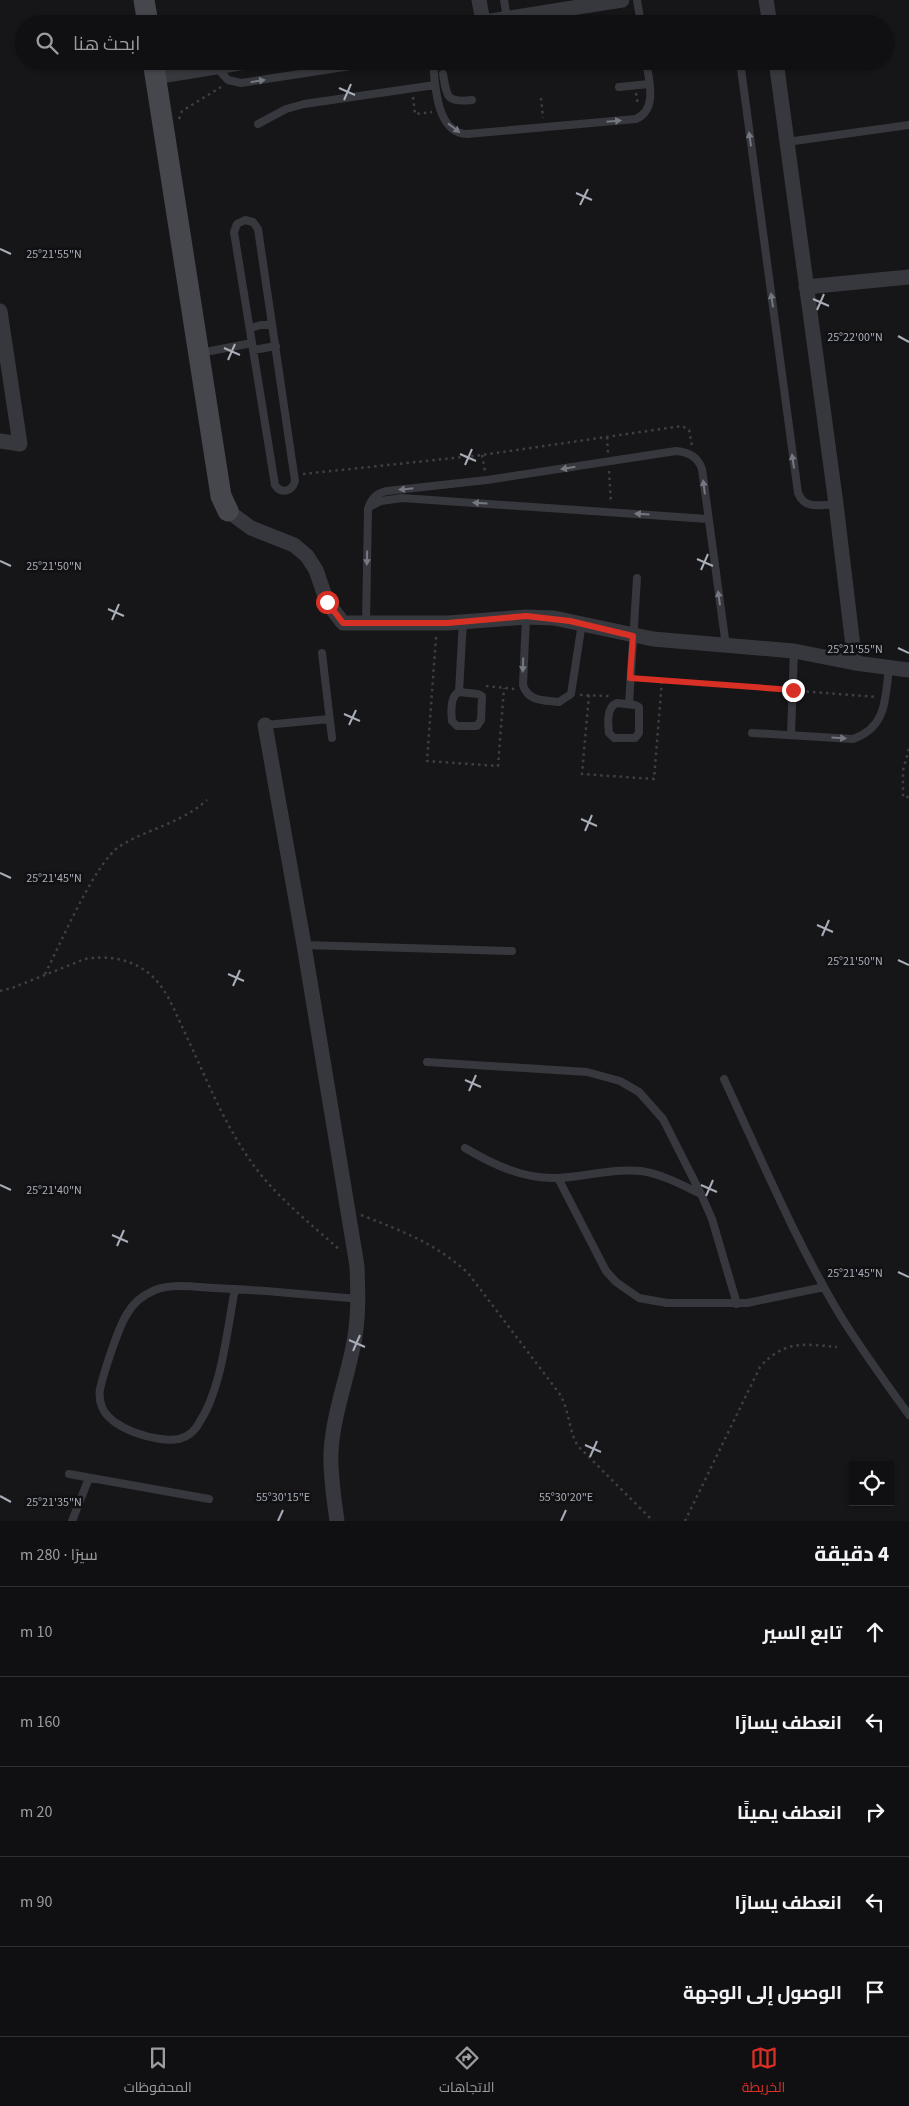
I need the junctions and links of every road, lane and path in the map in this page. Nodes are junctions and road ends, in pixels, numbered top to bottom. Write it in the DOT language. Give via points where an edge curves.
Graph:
graph roads {
  1 [pos="144,0"];
  2 [pos="479,0"];
  3 [pos="504,0"];
  4 [pos="618,0"];
  5 [pos="636,0"];
  6 [pos="766,0"];
  7 [pos="146,15"];
  8 [pos="478,15"];
  9 [pos="506,15"];
  10 [pos="526,15"];
  11 [pos="639,15"];
  12 [pos="768,15"];
  13 [pos="154,70"];
  14 [pos="219,70"];
  15 [pos="325,70"];
  16 [pos="434,70"];
  17 [pos="647,70"];
  18 [pos="741,70"];
  19 [pos="777,70"];
  20 [pos="443,74"];
  21 [pos="231,81"];
  22 [pos="649,84"];
  23 [pos="435,85"];
  24 [pos="635,85"];
  25 [pos="619,87"];
  26 [pos="541,98"];
  27 [pos="472,100"];
  28 [pos="644,115"];
  29 [pos="258,124"];
  30 [pos="176,125"];
  31 [pos="909,125"];
  32 [pos="544,127"];
  33 [pos="787,142"];
  34 [pos="909,277"];
  35 [pos="806,287"];
  36 [pos="0,311"];
  37 [pos="272,325"];
  38 [pos="250,328"];
  39 [pos="253,346"];
  40 [pos="276,346"];
  41 [pos="198,353"];
  42 [pos="607,437"];
  43 [pos="0,441"];
  44 [pos="482,455"];
  45 [pos="693,456"];
  46 [pos="609,462"];
  47 [pos="294,475"];
  48 [pos="487,480"];
  49 [pos="836,504"];
  50 [pos="369,507"];
  51 [pos="228,511"];
  52 [pos="612,512"];
  53 [pos="708,519"];
  54 [pos="637,578"];
  55 [pos="526,616"];
  56 [pos="463,621"];
  57 [pos="366,623"];
  58 [pos="582,623"];
  59 [pos="633,636"];
  60 [pos="726,646"];
  61 [pos="794,652"];
  62 [pos="322,653"];
  63 [pos="855,663"];
  64 [pos="889,668"];
  65 [pos="909,670"];
  66 [pos="630,678"];
  67 [pos="460,688"];
  68 [pos="524,690"];
  69 [pos="793,690"];
  70 [pos="571,694"];
  71 [pos="613,694"];
  72 [pos="886,697"];
  73 [pos="629,704"];
  74 [pos="329,719"];
  75 [pos="265,725"];
  76 [pos="752,733"];
  77 [pos="791,735"];
  78 [pos="332,738"];
  79 [pos="909,749"];
  80 [pos="909,798"];
  81 [pos="206,800"];
  82 [pos="304,945"];
  83 [pos="512,951"];
  84 [pos="44,976"];
  85 [pos="0,992"];
  86 [pos="427,1062"];
  87 [pos="724,1079"];
  88 [pos="465,1148"];
  89 [pos="558,1178"];
  90 [pos="702,1194"];
  91 [pos="348,1210"];
  92 [pos="356,1266"];
  93 [pos="824,1286"];
  94 [pos="235,1289"];
  95 [pos="359,1299"];
  96 [pos="737,1304"];
  97 [pos="837,1347"];
  98 [pos="909,1415"];
  99 [pos="69,1474"];
  100 [pos="90,1478"];
  101 [pos="209,1498"];
  102 [pos="72,1521"];
  103 [pos="337,1521"];
  104 [pos="653,1521"];
  105 [pos="686,1521"];
  1 -- 7 [label="street"];
  2 -- 8 [label="street"];
  3 -- 9 [label="lane"];
  4 -- 10 [label="street"];
  5 -- 11 [label="lane"];
  6 -- 12 [label="street"];
  13 -- 41 [label="street"];
  14 -- 21 [label="lane"];
  21 -- 15 [label="lane, one-way" via="241,83"];
  16 -- 23 [label="lane"];
  17 -- 22 [label="lane"];
  49 -- 18 [label="lane, one-way" via="808,505 798,493"];
  19 -- 33 [label="street"];
  20 -- 27 [label="lane" via="448,97 458,102"];
  21 -- 30 [label="path" via="182,111"];
  22 -- 24 [label="lane"];
  22 -- 28 [label="lane" via="650,104"];
  23 -- 29 [label="lane" via="304,104 278,112"];
  23 -- 32 [label="lane, one-way" via="446,123 457,132 467,134"];
  24 -- 25 [label="lane"];
  24 -- 28 [label="path" via="638,105"];
  26 -- 32 [label="path"];
  32 -- 28 [label="lane, one-way" via="636,119"];
  31 -- 33 [label="lane"];
  33 -- 35 [label="street"];
  34 -- 35 [label="street"];
  35 -- 49 [label="street"];
  36 -- 43 [label="street" via="20,444"];
  37 -- 38 [label="lane"];
  37 -- 38 [label="lane" via="258,229 253,222 245,220 237,224 234,232"];
  37 -- 40 [label="lane"];
  38 -- 39 [label="lane"];
  39 -- 40 [label="lane"];
  39 -- 41 [label="lane"];
  39 -- 47 [label="lane" via="275,485 283,491 290,490"];
  40 -- 47 [label="lane"];
  41 -- 51 [label="street" via="221,496"];
  42 -- 44 [label="path"];
  42 -- 45 [label="path" via="682,426 691,433"];
  42 -- 46 [label="path"];
  44 -- 47 [label="path"];
  44 -- 48 [label="path"];
  45 -- 46 [label="lane" via="676,451"];
  53 -- 45 [label="lane, one-way" via="702,469"];
  46 -- 48 [label="lane, one-way"];
  46 -- 52 [label="path"];
  48 -- 50 [label="lane, one-way" via="382,492 373,498"];
  49 -- 63 [label="street"];
  52 -- 50 [label="lane, one-way" via="402,498 381,501"];
  50 -- 57 [label="lane, one-way"];
  51 -- 57 [label="street" via="251,528 301,550 316,570 323,594 337,617 343,623"];
  53 -- 52 [label="lane, one-way"];
  60 -- 53 [label="lane, one-way"];
  54 -- 59 [label="lane"];
  55 -- 56 [label="street"];
  55 -- 58 [label="street"];
  55 -- 68 [label="lane, one-way"];
  56 -- 57 [label="street"];
  56 -- 67 [label="lane"];
  58 -- 59 [label="street"];
  58 -- 70 [label="lane"];
  59 -- 60 [label="street"];
  59 -- 66 [label="lane"];
  60 -- 61 [label="street"];
  61 -- 63 [label="street"];
  61 -- 69 [label="lane"];
  62 -- 74 [label="lane"];
  63 -- 64 [label="street"];
  64 -- 65 [label="street"];
  64 -- 72 [label="lane"];
  66 -- 69 [label="path"];
  66 -- 73 [label="lane"];
  67 -- 67 [label="lane" via="453,698 452,721 457,726 477,726 481,720 482,696"];
  67 -- 68 [label="path"];
  68 -- 70 [label="lane" via="535,699 560,702"];
  69 -- 72 [label="path"];
  69 -- 77 [label="lane"];
  70 -- 71 [label="path"];
  77 -- 72 [label="lane, one-way" via="853,739 864,735 878,723"];
  73 -- 73 [label="lane" via="614,704 610,709 609,733 614,738 633,739 638,734 640,709"];
  74 -- 75 [label="lane"];
  74 -- 78 [label="lane"];
  75 -- 82 [label="street"];
  76 -- 77 [label="lane"];
  79 -- 80 [label="path" via="902,770 903,797"];
  81 -- 84 [label="path" via="182,818 127,842 110,854 98,870"];
  82 -- 83 [label="lane"];
  82 -- 91 [label="street"];
  84 -- 85 [label="path"];
  84 -- 92 [label="path" via="96,957 120,959 151,976 166,994 223,1112 252,1163 270,1186"];
  86 -- 90 [label="lane" via="587,1072 620,1081 648,1100 663,1119"];
  87 -- 93 [label="lane"];
  88 -- 89 [label="lane" via="520,1174"];
  89 -- 90 [label="lane" via="621,1171 643,1172"];
  89 -- 96 [label="lane" via="606,1272 627,1291 653,1302"];
  90 -- 96 [label="lane"];
  91 -- 92 [label="street"];
  91 -- 104 [label="path" via="424,1240 468,1273 559,1393 578,1446"];
  92 -- 95 [label="street"];
  93 -- 96 [label="lane"];
  93 -- 98 [label="lane" via="856,1341"];
  94 -- 94 [label="lane" via="214,1392 195,1429 177,1439 158,1438 136,1433 111,1420 103,1409 100,1390 121,1326 134,1304 144,1295 169,1286"];
  94 -- 95 [label="lane"];
  95 -- 103 [label="street" via="353,1347 331,1452"];
  97 -- 105 [label="path" via="787,1347 760,1366"];
  99 -- 100 [label="lane"];
  100 -- 101 [label="lane"];
  100 -- 102 [label="lane"];
}
